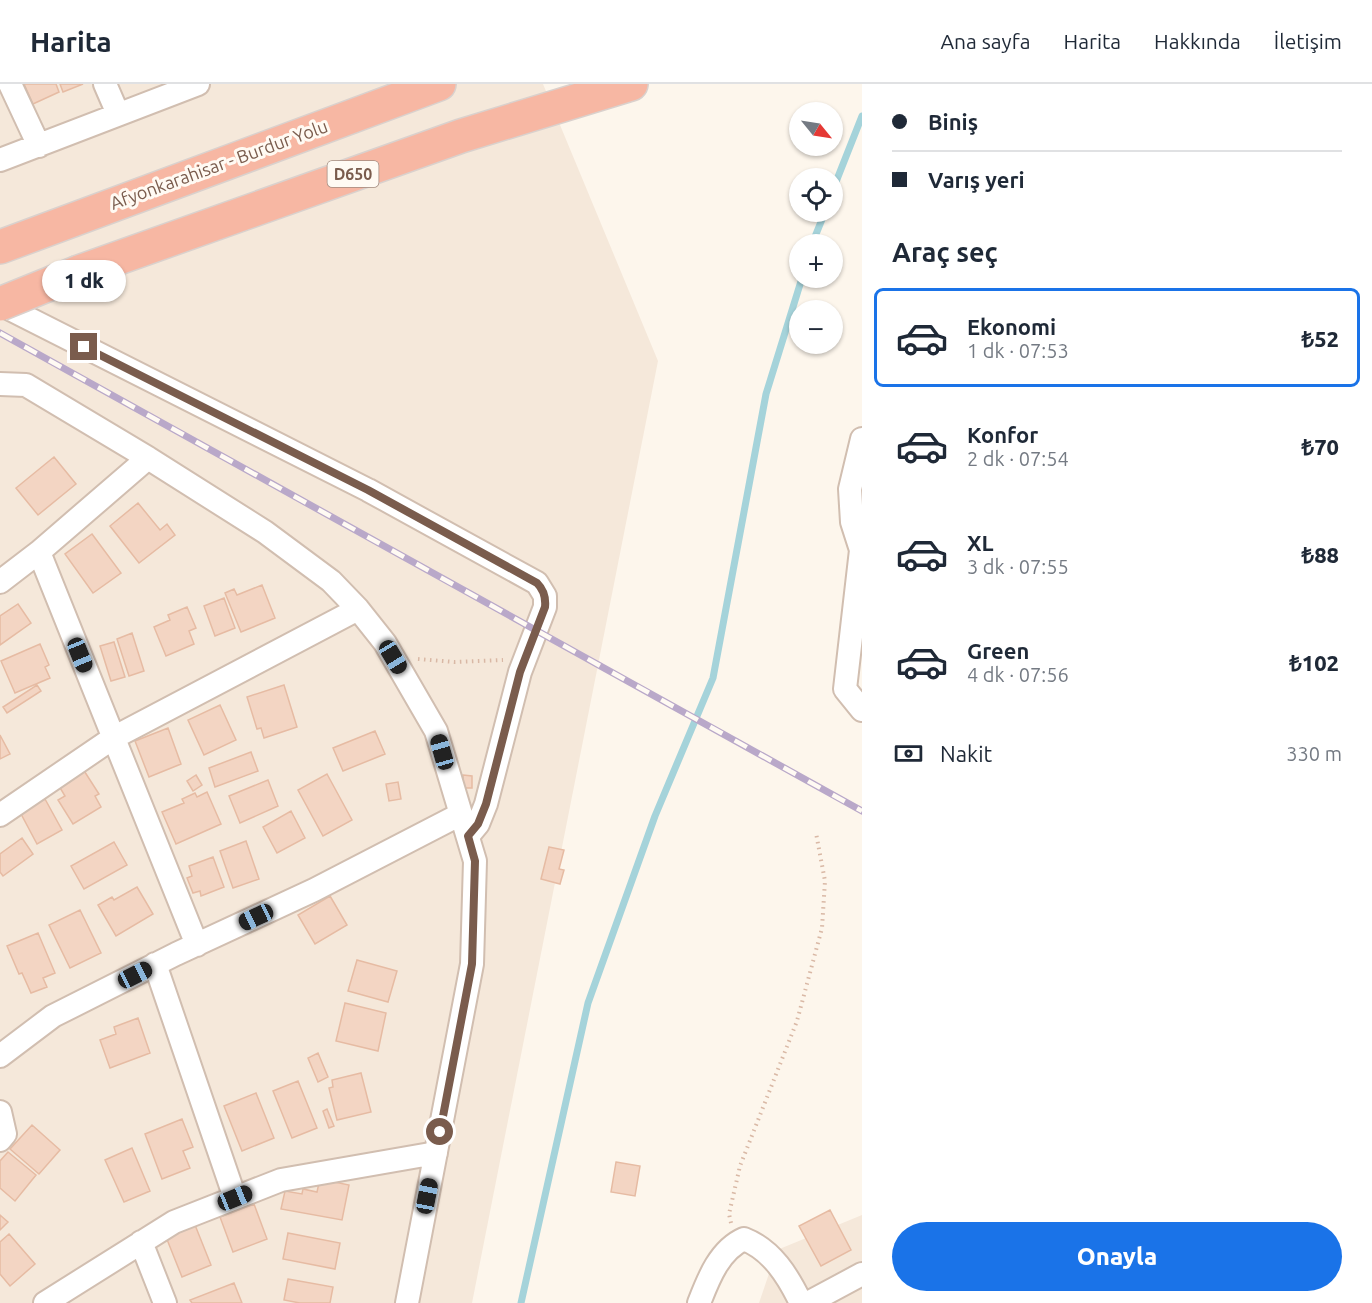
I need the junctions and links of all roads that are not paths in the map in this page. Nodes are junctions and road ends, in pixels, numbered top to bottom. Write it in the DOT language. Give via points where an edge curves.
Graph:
graph roads {
  1 [pos="10,84"];
  2 [pos="105,84"];
  3 [pos="198,84"];
  4 [pos="439,84"];
  5 [pos="631,84"];
  6 [pos="118,114"];
  7 [pos="39,146"];
  8 [pos="0,160"];
  9 [pos="0,247"];
  10 [pos="0,304"];
  11 [pos="0,384"];
  12 [pos="862,439"];
  13 [pos="148,458"];
  14 [pos="861,550"];
  15 [pos="39,552"];
  16 [pos="0,582"];
  17 [pos="358,609"];
  18 [pos="862,667"];
  19 [pos="845,689"];
  20 [pos="862,710"];
  21 [pos="113,738"];
  22 [pos="461,813"];
  23 [pos="0,815"];
  24 [pos="468,836"];
  25 [pos="197,945"];
  26 [pos="155,964"];
  27 [pos="0,1056"];
  28 [pos="0,1112"];
  29 [pos="0,1140"];
  30 [pos="436,1153"];
  31 [pos="235,1198"];
  32 [pos="141,1242"];
  33 [pos="862,1274"];
  34 [pos="45,1303"];
  35 [pos="165,1303"];
  36 [pos="407,1303"];
  37 [pos="699,1303"];
  38 [pos="801,1303"];
  39 [pos="808,1303"];
  1 -- 7 [label="street"];
  2 -- 6 [label="street"];
  3 -- 6 [label="street"];
  4 -- 9 [label="highway, Afyonkarahisar - Burdur Yolu"];
  5 -- 10 [label="highway, D650, bridge" via="461,136 79,272"];
  6 -- 7 [label="street"];
  7 -- 8 [label="street"];
  10 -- 24 [label="street" via="368,490 537,583 545,596 545,607 525,658 486,804"];
  11 -- 13 [label="street" via="26,385"];
  12 -- 14 [label="street" via="850,489 852,522"];
  13 -- 15 [label="street"];
  13 -- 17 [label="street" via="265,532 331,581"];
  14 -- 19 [label="street"];
  15 -- 16 [label="street"];
  15 -- 21 [label="street"];
  17 -- 21 [label="street"];
  17 -- 22 [label="street" via="385,643 436,731"];
  18 -- 19 [label="street"];
  19 -- 20 [label="street"];
  21 -- 23 [label="street"];
  21 -- 25 [label="street"];
  22 -- 24 [label="street"];
  22 -- 25 [label="street" via="314,890"];
  24 -- 30 [label="street" via="475,861 472,964"];
  25 -- 26 [label="street"];
  26 -- 27 [label="street" via="53,1016"];
  26 -- 31 [label="street"];
  28 -- 29 [label="street" via="5,1134"];
  30 -- 31 [label="street" via="281,1180"];
  30 -- 36 [label="street"];
  31 -- 32 [label="street" via="174,1222"];
  32 -- 34 [label="street"];
  32 -- 35 [label="street"];
  33 -- 39 [label="street"];
  37 -- 38 [label="street" via="723,1256 744,1239 775,1260"];
}
